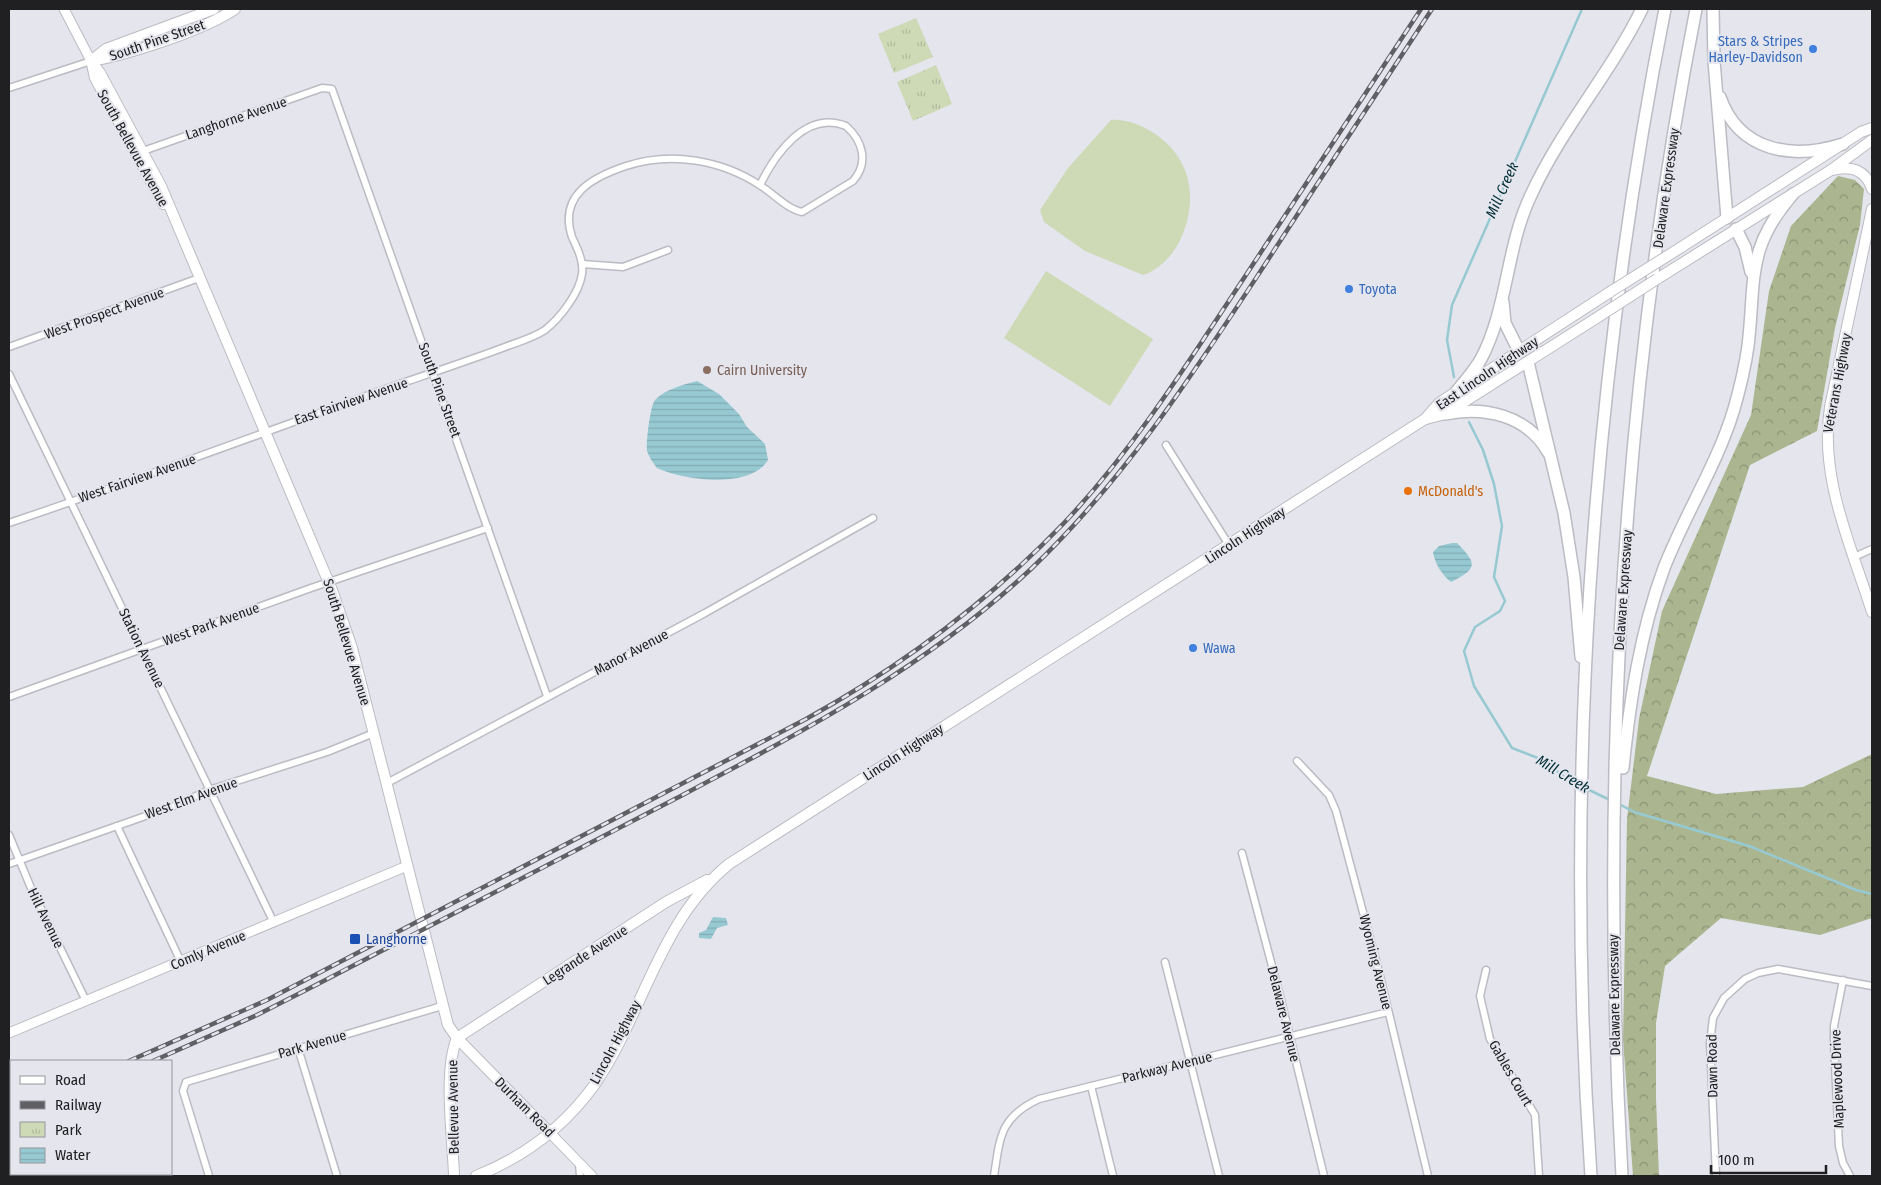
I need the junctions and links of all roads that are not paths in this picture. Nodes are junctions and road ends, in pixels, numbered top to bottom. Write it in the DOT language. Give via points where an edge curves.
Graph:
graph roads {
  1 [pos="64,9"];
  2 [pos="214,9"];
  3 [pos="234,9"];
  4 [pos="1642,9"];
  5 [pos="1665,9"];
  6 [pos="1696,9"];
  7 [pos="1713,9"];
  8 [pos="91,61"];
  9 [pos="329,87"];
  10 [pos="1716,87"];
  11 [pos="9,88"];
  12 [pos="1872,128"];
  13 [pos="1872,140"];
  14 [pos="1843,144"];
  15 [pos="143,151"];
  16 [pos="1831,170"];
  17 [pos="760,185"];
  18 [pos="1872,189"];
  19 [pos="1793,194"];
  20 [pos="1872,209"];
  21 [pos="1727,218"];
  22 [pos="1736,229"];
  23 [pos="180,232"];
  24 [pos="668,250"];
  25 [pos="582,264"];
  26 [pos="199,278"];
  27 [pos="1752,281"];
  28 [pos="1502,293"];
  29 [pos="9,347"];
  30 [pos="1518,351"];
  31 [pos="1528,362"];
  32 [pos="434,373"];
  33 [pos="9,374"];
  34 [pos="1456,392"];
  35 [pos="1445,414"];
  36 [pos="1425,419"];
  37 [pos="264,432"];
  38 [pos="1166,444"];
  39 [pos="1552,460"];
  40 [pos="71,501"];
  41 [pos="873,518"];
  42 [pos="9,523"];
  43 [pos="488,528"];
  44 [pos="1229,545"];
  45 [pos="1872,549"];
  46 [pos="1854,557"];
  47 [pos="329,582"];
  48 [pos="1872,612"];
  49 [pos="143,650"];
  50 [pos="547,696"];
  51 [pos="9,697"];
  52 [pos="1584,706"];
  53 [pos="374,733"];
  54 [pos="1296,761"];
  55 [pos="387,783"];
  56 [pos="209,790"];
  57 [pos="1618,790"];
  58 [pos="117,826"];
  59 [pos="9,835"];
  60 [pos="1242,853"];
  61 [pos="19,860"];
  62 [pos="9,864"];
  63 [pos="407,866"];
  64 [pos="715,876"];
  65 [pos="274,923"];
  66 [pos="181,962"];
  67 [pos="1165,962"];
  68 [pos="1486,970"];
  69 [pos="1843,980"];
  70 [pos="1872,986"];
  71 [pos="86,1001"];
  72 [pos="442,1006"];
  73 [pos="1388,1012"];
  74 [pos="9,1033"];
  75 [pos="1290,1036"];
  76 [pos="457,1038"];
  77 [pos="298,1048"];
  78 [pos="1190,1061"];
  79 [pos="1091,1086"];
  80 [pos="550,1133"];
  81 [pos="579,1163"];
  82 [pos="209,1176"];
  83 [pos="337,1176"];
  84 [pos="454,1176"];
  85 [pos="476,1176"];
  86 [pos="580,1176"];
  87 [pos="592,1176"];
  88 [pos="994,1176"];
  89 [pos="1113,1176"];
  90 [pos="1219,1176"];
  91 [pos="1324,1176"];
  92 [pos="1428,1176"];
  93 [pos="1539,1176"];
  94 [pos="1591,1176"];
  95 [pos="1622,1176"];
  96 [pos="1716,1176"];
  97 [pos="1850,1176"];
  1 -- 8 [label="street, South Bellevue Avenue"];
  2 -- 8 [label="main road, South Pine Street" via="106,49"];
  3 -- 8 [label="main road, South Pine Street" via="207,24 111,58"];
  4 -- 28 [label="highway" via="1622,47 1538,178 1517,229"];
  5 -- 52 [label="highway" via="1645,121 1613,348 1596,519"];
  6 -- 57 [label="highway, Delaware Expressway" via="1665,190 1638,402 1620,620"];
  7 -- 10 [label="highway"];
  8 -- 11 [label="street"];
  8 -- 15 [label="main road, South Bellevue Avenue"];
  8 -- 23 [label="main road, South Bellevue Avenue" via="95,78"];
  9 -- 15 [label="street, Langhorne Avenue"];
  9 -- 32 [label="street, South Pine Street" via="335,94"];
  10 -- 14 [label="highway" via="1736,126 1762,145 1801,152"];
  10 -- 21 [label="highway"];
  12 -- 14 [label="main road, East Lincoln Highway"];
  13 -- 16 [label="main road, East Lincoln Highway"];
  14 -- 21 [label="main road, East Lincoln Highway"];
  15 -- 23 [label="main road, South Bellevue Avenue"];
  16 -- 18 [label="main road" via="1858,170 1868,179"];
  16 -- 19 [label="main road, East Lincoln Highway"];
  17 -- 17 [label="street" via="774,159 795,136 830,122 846,126 857,138 863,156 860,173 805,210 798,212"];
  17 -- 25 [label="street" via="717,165 675,158 629,165 603,175 589,182 576,195 569,215 569,226"];
  19 -- 22 [label="main road, East Lincoln Highway"];
  19 -- 27 [label="highway" via="1768,228"];
  20 -- 46 [label="main road, Veterans Highway" via="1826,436 1831,481"];
  21 -- 22 [label="main road"];
  21 -- 30 [label="main road, East Lincoln Highway, bridge"];
  22 -- 27 [label="highway" via="1748,255"];
  22 -- 31 [label="main road, East Lincoln Highway, bridge"];
  23 -- 26 [label="main road, South Bellevue Avenue"];
  24 -- 25 [label="street" via="623,267"];
  25 -- 32 [label="street, East Fairview Avenue" via="579,285 567,305 541,332"];
  26 -- 29 [label="street, West Prospect Avenue"];
  26 -- 37 [label="main road, South Bellevue Avenue"];
  27 -- 57 [label="highway" via="1748,346 1734,409 1713,466 1665,567 1646,625 1631,695"];
  28 -- 30 [label="highway" via="1505,323"];
  28 -- 34 [label="highway" via="1481,359"];
  30 -- 31 [label="main road"];
  30 -- 34 [label="main road, East Lincoln Highway"];
  31 -- 35 [label="main road, East Lincoln Highway"];
  31 -- 39 [label="highway"];
  32 -- 37 [label="street, East Fairview Avenue"];
  32 -- 43 [label="street, South Pine Street"];
  33 -- 40 [label="street, Station Avenue"];
  34 -- 36 [label="main road, East Lincoln Highway" via="1439,403"];
  35 -- 36 [label="main road, East Lincoln Highway"];
  35 -- 39 [label="highway" via="1477,410 1506,416 1532,432"];
  36 -- 44 [label="main road, Lincoln Highway"];
  37 -- 40 [label="street, West Fairview Avenue"];
  37 -- 47 [label="main road, South Bellevue Avenue"];
  38 -- 44 [label="street"];
  39 -- 52 [label="highway" via="1574,577"];
  40 -- 42 [label="street, West Fairview Avenue"];
  40 -- 49 [label="street, Station Avenue"];
  41 -- 50 [label="street, Manor Avenue" via="705,613"];
  43 -- 47 [label="street, West Park Avenue"];
  43 -- 50 [label="street, South Pine Street"];
  44 -- 64 [label="main road, Lincoln Highway" via="757,845"];
  45 -- 46 [label="street"];
  46 -- 48 [label="main road, Veterans Highway"];
  47 -- 49 [label="street, West Park Avenue"];
  47 -- 53 [label="main road, South Bellevue Avenue" via="352,648"];
  49 -- 51 [label="street, West Park Avenue"];
  49 -- 56 [label="street, Station Avenue"];
  50 -- 55 [label="street, Manor Avenue"];
  52 -- 94 [label="highway" via="1583,980"];
  53 -- 55 [label="main road, South Bellevue Avenue"];
  53 -- 56 [label="street, West Elm Avenue"];
  54 -- 73 [label="street, Wyoming Avenue" via="1333,803"];
  55 -- 63 [label="main road, South Bellevue Avenue"];
  56 -- 58 [label="street, West Elm Avenue"];
  56 -- 65 [label="street, Station Avenue"];
  57 -- 95 [label="highway, Delaware Expressway" via="1614,844 1614,998"];
  58 -- 61 [label="street, West Elm Avenue"];
  58 -- 66 [label="street"];
  59 -- 61 [label="street, Hill Avenue"];
  60 -- 75 [label="street, Delaware Avenue"];
  61 -- 62 [label="street, West Elm Avenue"];
  61 -- 71 [label="street, Hill Avenue"];
  63 -- 65 [label="street, Comly Avenue"];
  63 -- 72 [label="main road, South Bellevue Avenue"];
  64 -- 76 [label="main road, Legrande Avenue" via="666,902"];
  64 -- 80 [label="main road, Lincoln Highway" via="692,900 672,931 612,1055 595,1083"];
  65 -- 66 [label="street, Comly Avenue"];
  66 -- 71 [label="street, Comly Avenue"];
  67 -- 78 [label="street"];
  68 -- 93 [label="street, Gables Court" via="1480,996 1490,1039 1535,1115"];
  69 -- 70 [label="street, Dawn Road"];
  69 -- 96 [label="street, Dawn Road" via="1786,970 1767,971 1739,983 1719,1006 1711,1026 1710,1043"];
  69 -- 97 [label="street, Maplewood Drive" via="1834,1043 1839,1146"];
  71 -- 74 [label="street, Comly Avenue"];
  72 -- 76 [label="main road, South Bellevue Avenue" via="448,1025"];
  72 -- 77 [label="street, Park Avenue"];
  73 -- 75 [label="street, Parkway Avenue"];
  73 -- 92 [label="street, Wyoming Avenue"];
  75 -- 78 [label="street, Parkway Avenue"];
  75 -- 91 [label="street, Delaware Avenue"];
  76 -- 80 [label="main road, Durham Road"];
  76 -- 84 [label="main road, Bellevue Avenue" via="450,1071"];
  77 -- 82 [label="street, Park Avenue" via="189,1081 184,1086"];
  77 -- 83 [label="street"];
  78 -- 79 [label="street, Parkway Avenue"];
  78 -- 90 [label="street"];
  79 -- 88 [label="street, Parkway Avenue" via="1039,1099 1012,1116 1000,1136"];
  79 -- 89 [label="street"];
  80 -- 81 [label="street, Durham Road"];
  80 -- 85 [label="main road, Lincoln Highway" via="511,1160"];
  81 -- 86 [label="street"];
  81 -- 87 [label="street, Durham Road"];
}
